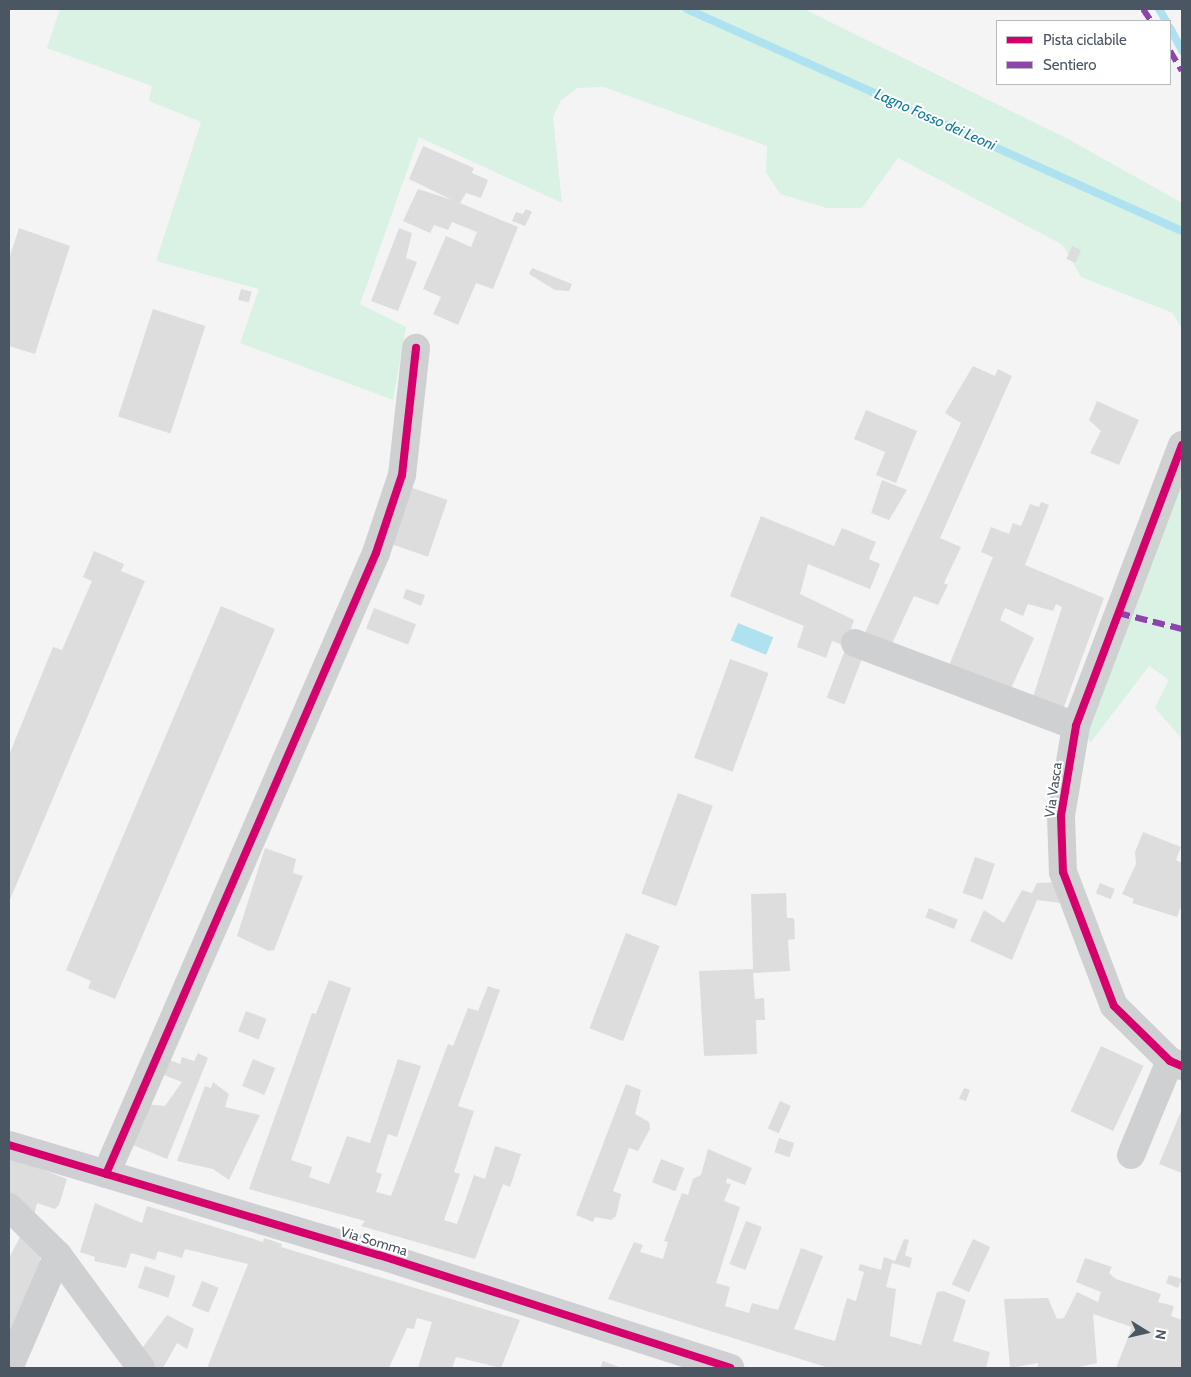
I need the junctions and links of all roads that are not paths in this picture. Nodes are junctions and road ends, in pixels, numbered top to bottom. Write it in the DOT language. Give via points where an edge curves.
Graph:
graph roads {
  1 [pos="416,348"];
  2 [pos="1182,444"];
  3 [pos="855,643"];
  4 [pos="1076,726"];
  5 [pos="1176,1064"];
  6 [pos="9,1144"];
  7 [pos="1131,1155"];
  8 [pos="106,1174"];
  9 [pos="9,1207"];
  10 [pos="58,1255"];
  11 [pos="9,1368"];
  12 [pos="141,1368"];
  13 [pos="730,1368"];
  1 -- 8 [label="street" via="402,474 376,553"];
  2 -- 4 [label="street, Via Vasca"];
  3 -- 4 [label="street"];
  4 -- 5 [label="street, Via Vasca" via="1061,816 1063,872 1114,1006"];
  5 -- 7 [label="street"];
  6 -- 8 [label="street, Via Somma"];
  8 -- 13 [label="street, Via Somma" via="379,1255"];
  9 -- 10 [label="street"];
  10 -- 11 [label="street"];
  10 -- 12 [label="street"];
}
